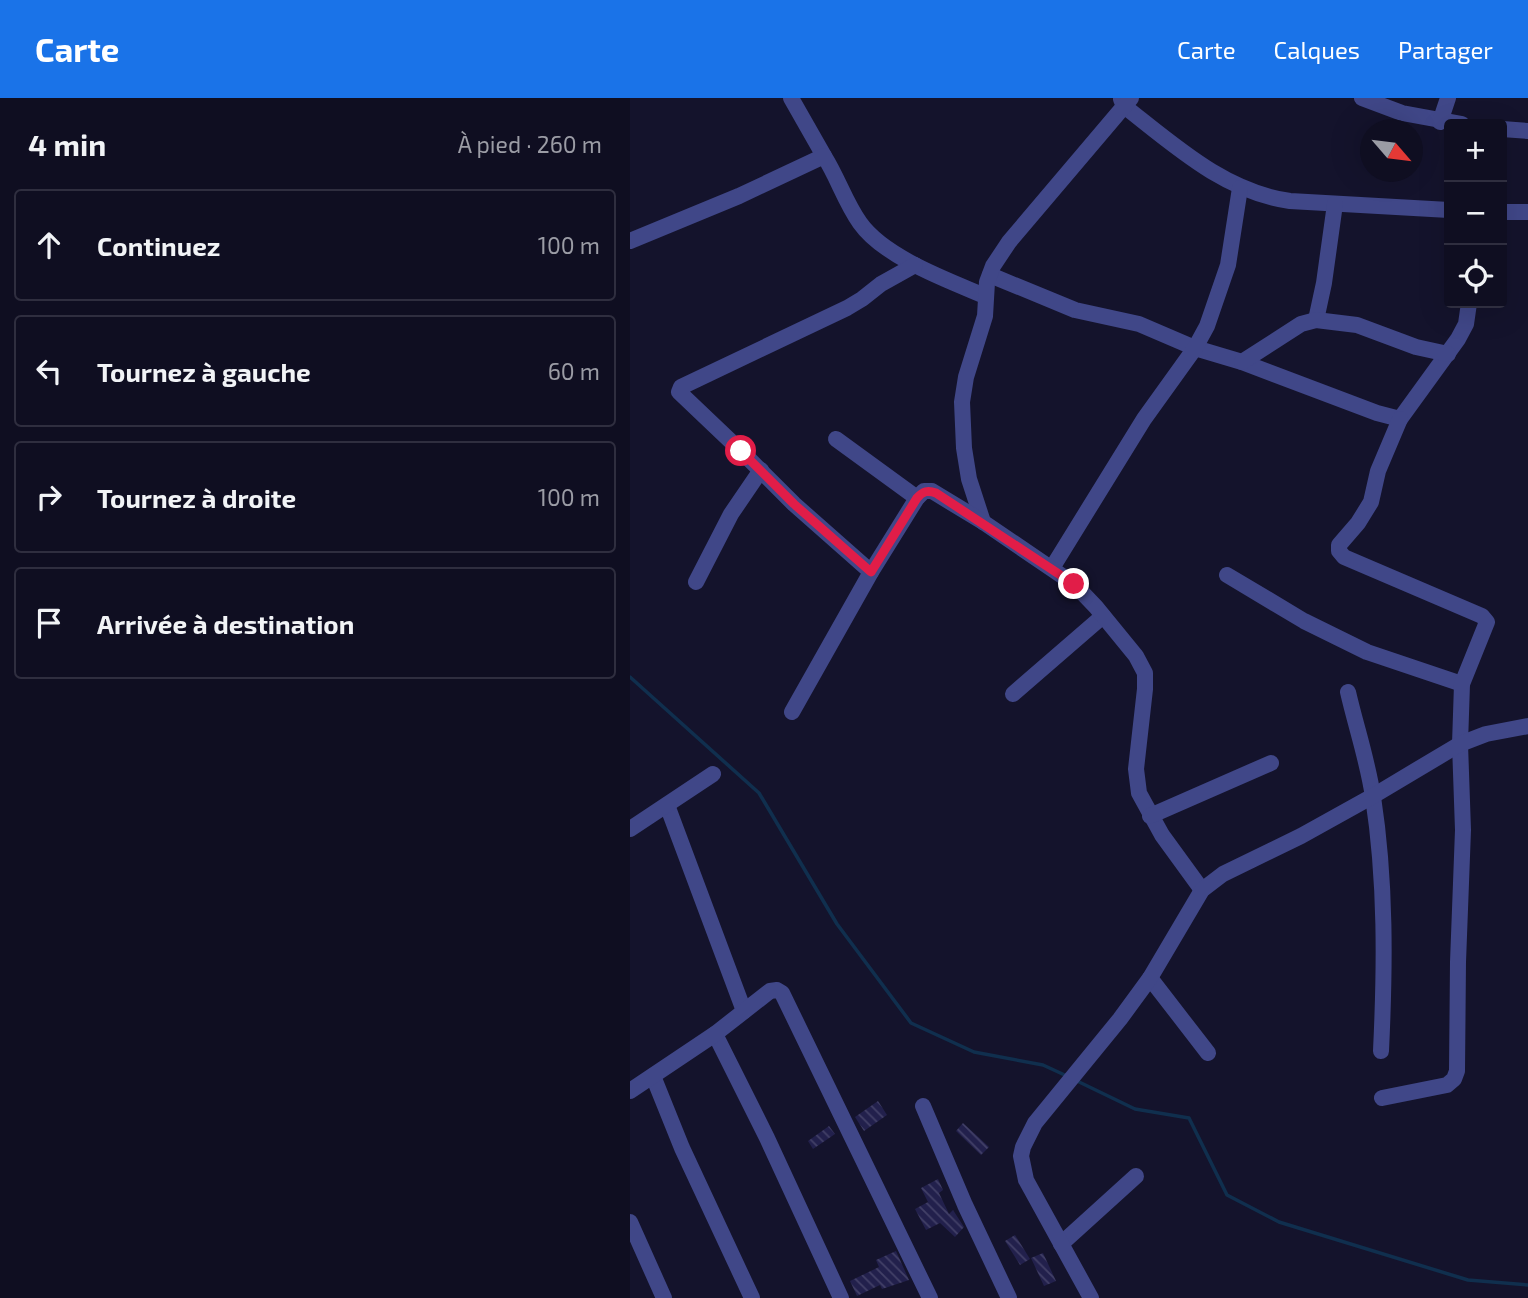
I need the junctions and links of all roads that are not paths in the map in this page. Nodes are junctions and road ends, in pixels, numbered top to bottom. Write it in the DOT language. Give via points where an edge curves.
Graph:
graph roads {
  1 [pos="791,98"];
  2 [pos="1362,98"];
  3 [pos="1448,98"];
  4 [pos="1126,101"];
  5 [pos="1440,122"];
  6 [pos="1444,122"];
  7 [pos="1507,129"];
  8 [pos="1528,131"];
  9 [pos="824,156"];
  10 [pos="1240,188"];
  11 [pos="1335,204"];
  12 [pos="1444,210"];
  13 [pos="1507,212"];
  14 [pos="1528,212"];
  15 [pos="630,241"];
  16 [pos="915,265"];
  17 [pos="990,275"];
  18 [pos="985,296"];
  19 [pos="1468,308"];
  20 [pos="1316,320"];
  21 [pos="1195,348"];
  22 [pos="1448,354"];
  23 [pos="1242,362"];
  24 [pos="1400,419"];
  25 [pos="836,439"];
  26 [pos="761,470"];
  27 [pos="917,498"];
  28 [pos="983,522"];
  29 [pos="1052,568"];
  30 [pos="871,572"];
  31 [pos="1227,575"];
  32 [pos="696,582"];
  33 [pos="1103,616"];
  34 [pos="1462,684"];
  35 [pos="1348,692"];
  36 [pos="1013,694"];
  37 [pos="792,712"];
  38 [pos="1528,726"];
  39 [pos="1460,744"];
  40 [pos="1271,764"];
  41 [pos="713,774"];
  42 [pos="1373,796"];
  43 [pos="667,805"];
  44 [pos="1150,816"];
  45 [pos="630,829"];
  46 [pos="1202,890"];
  47 [pos="1150,978"];
  48 [pos="744,1011"];
  49 [pos="715,1034"];
  50 [pos="1381,1051"];
  51 [pos="1208,1053"];
  52 [pos="653,1076"];
  53 [pos="630,1091"];
  54 [pos="1382,1098"];
  55 [pos="923,1106"];
  56 [pos="1136,1176"];
  57 [pos="630,1222"];
  58 [pos="1061,1244"];
  59 [pos="664,1298"];
  60 [pos="752,1298"];
  61 [pos="841,1298"];
  62 [pos="930,1298"];
  63 [pos="1009,1298"];
  64 [pos="1091,1298"];
  1 -- 9 [label="street"];
  2 -- 5 [label="street"];
  3 -- 5 [label="street"];
  4 -- 10 [label="street" via="1201,164"];
  4 -- 17 [label="street" via="1009,242"];
  5 -- 6 [label="street"];
  7 -- 8 [label="street"];
  9 -- 15 [label="street"];
  9 -- 16 [label="street" via="860,224"];
  10 -- 11 [label="street" via="1266,198"];
  10 -- 21 [label="street" via="1228,265"];
  11 -- 12 [label="street"];
  11 -- 20 [label="street"];
  13 -- 14 [label="street"];
  16 -- 18 [label="street"];
  16 -- 26 [label="street" via="847,308 681,387 680,394"];
  17 -- 18 [label="street"];
  17 -- 21 [label="street" via="1075,310 1139,324"];
  18 -- 28 [label="street" via="985,316 966,377 962,422 970,479"];
  19 -- 22 [label="street" via="1466,324"];
  20 -- 22 [label="street" via="1357,325"];
  20 -- 23 [label="street" via="1301,324"];
  21 -- 23 [label="street"];
  21 -- 29 [label="street" via="1144,419"];
  22 -- 24 [label="street"];
  23 -- 24 [label="street"];
  24 -- 34 [label="street" via="1378,471 1371,502 1339,551 1343,557 1485,618"];
  25 -- 27 [label="street"];
  26 -- 30 [label="street"];
  26 -- 32 [label="street" via="731,514"];
  27 -- 28 [label="street" via="932,491"];
  27 -- 30 [label="street"];
  28 -- 29 [label="street"];
  29 -- 33 [label="street"];
  30 -- 37 [label="street"];
  31 -- 34 [label="street" via="1367,652"];
  33 -- 36 [label="street"];
  33 -- 44 [label="street" via="1145,673 1136,769 1139,793"];
  34 -- 39 [label="street"];
  35 -- 42 [label="street"];
  38 -- 39 [label="street"];
  39 -- 42 [label="street"];
  39 -- 54 [label="street" via="1463,830 1457,1070 1447,1085"];
  40 -- 44 [label="street"];
  41 -- 43 [label="street"];
  42 -- 46 [label="street" via="1223,874"];
  42 -- 50 [label="street" via="1384,962"];
  43 -- 45 [label="street"];
  43 -- 48 [label="street"];
  44 -- 46 [label="street"];
  46 -- 47 [label="street"];
  47 -- 51 [label="street"];
  47 -- 58 [label="street" via="1026,1138 1021,1156 1026,1180"];
  48 -- 49 [label="street"];
  48 -- 62 [label="street" via="770,991 782,993"];
  49 -- 52 [label="street"];
  49 -- 61 [label="street"];
  52 -- 53 [label="street"];
  52 -- 60 [label="street"];
  55 -- 63 [label="street"];
  56 -- 58 [label="street"];
  57 -- 59 [label="street"];
  58 -- 64 [label="street"];
}
